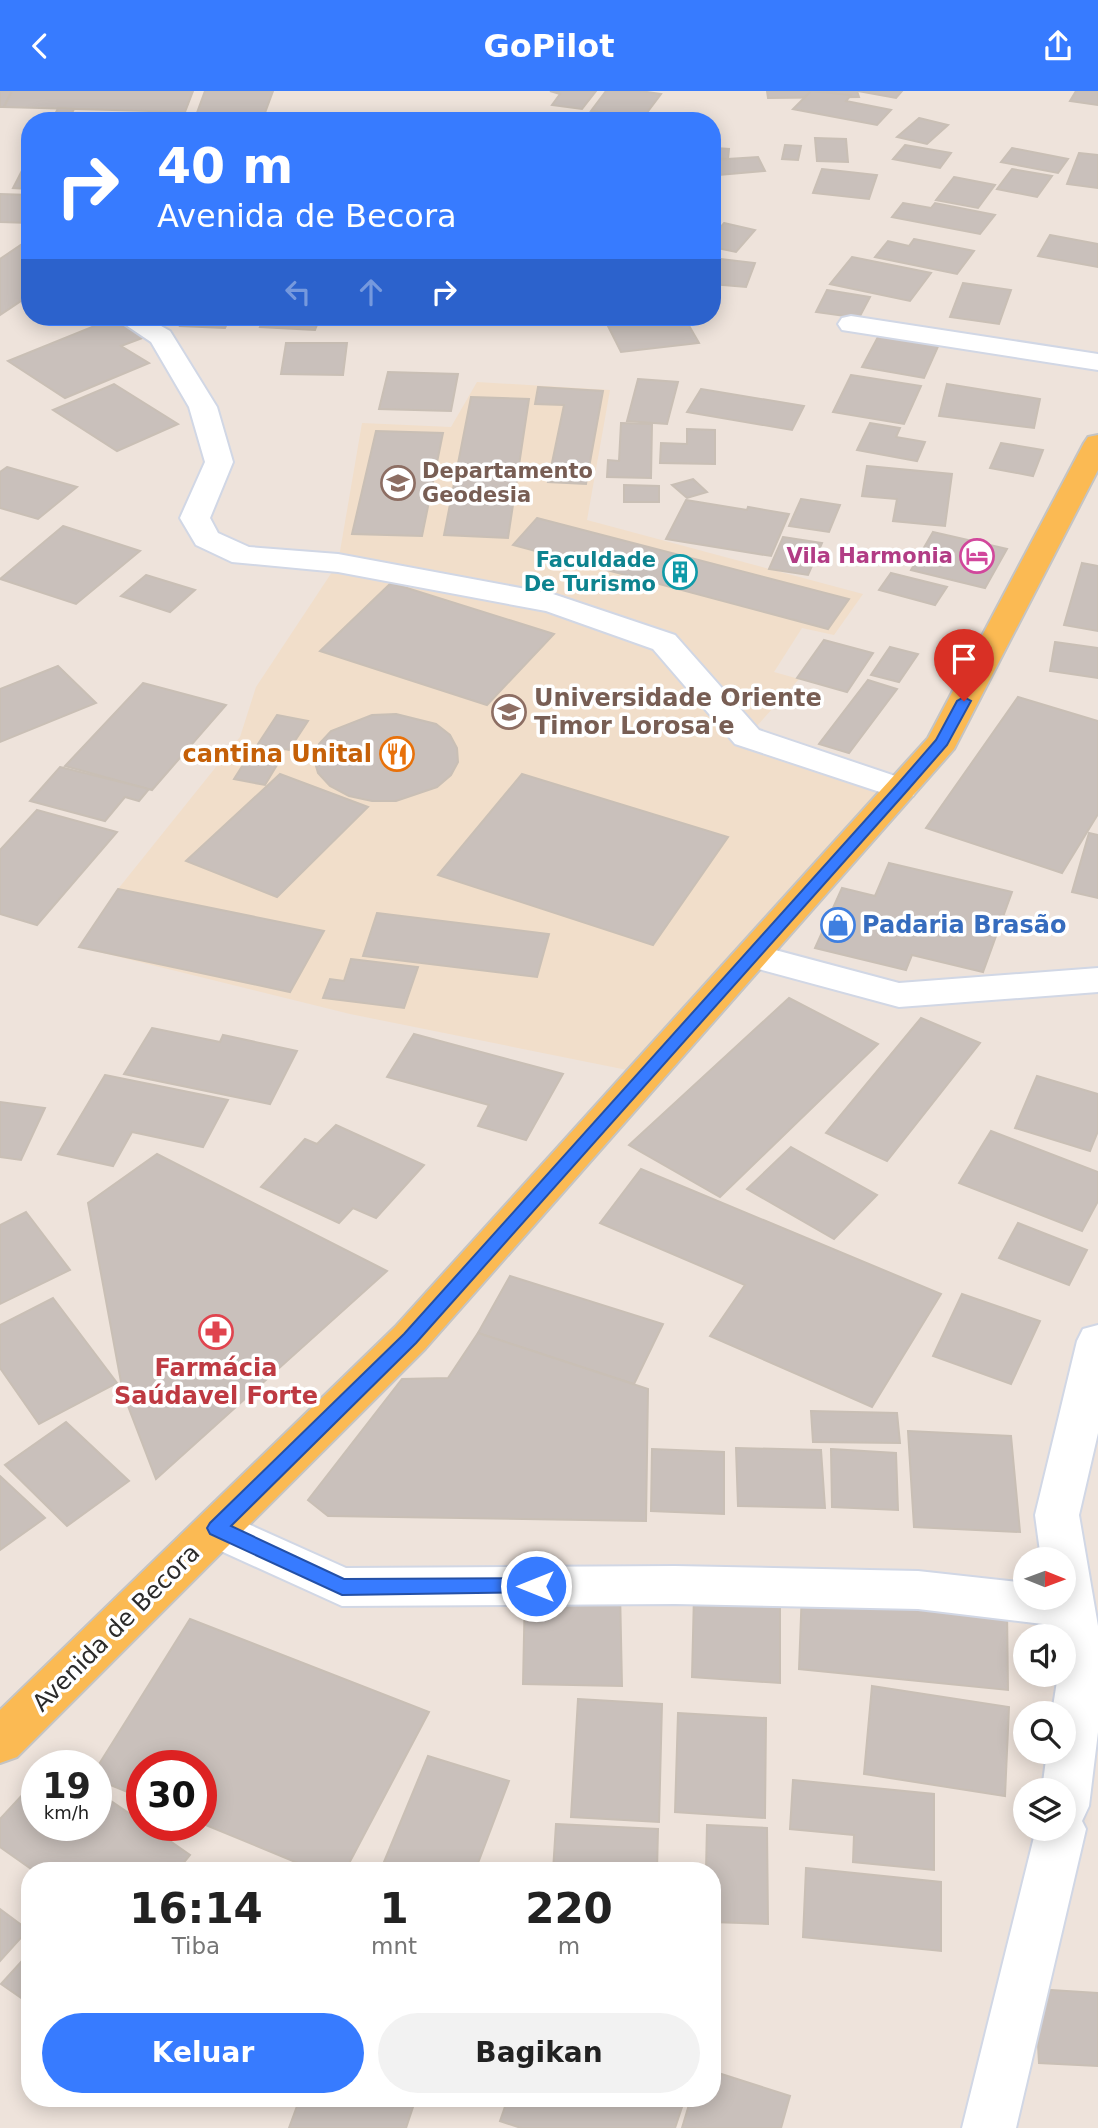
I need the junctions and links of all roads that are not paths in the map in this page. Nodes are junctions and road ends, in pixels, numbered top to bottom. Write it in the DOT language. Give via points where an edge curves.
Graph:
graph roads {
  1 [pos="851,324"];
  2 [pos="142,326"];
  3 [pos="1098,362"];
  4 [pos="1098,443"];
  5 [pos="901,789"];
  6 [pos="753,956"];
  7 [pos="1098,980"];
  8 [pos="1098,1341"];
  9 [pos="217,1528"];
  10 [pos="1062,1547"];
  11 [pos="1013,1601"];
  12 [pos="1072,1610"];
  13 [pos="0,1742"];
  14 [pos="1068,1778"];
  15 [pos="1058,1841"];
  16 [pos="989,2128"];
  1 -- 3 [label="street"];
  2 -- 5 [label="street" via="161,337 203,407 219,461 195,518 206,539 243,556 338,563 553,603 664,642 747,737"];
  4 -- 5 [label="main road, Avenida de Becora" via="942,742"];
  5 -- 6 [label="main road, Avenida de Becora"];
  6 -- 7 [label="street" via="900,995"];
  6 -- 9 [label="main road, Avenida de Becora" via="410,1338"];
  8 -- 10 [label="street" via="1057,1515"];
  9 -- 11 [label="street" via="342,1587 675,1585 918,1590"];
  9 -- 13 [label="main road, Avenida de Becora"];
  12 -- 14 [label="street" via="1082,1672"];
  15 -- 16 [label="street"];
}
